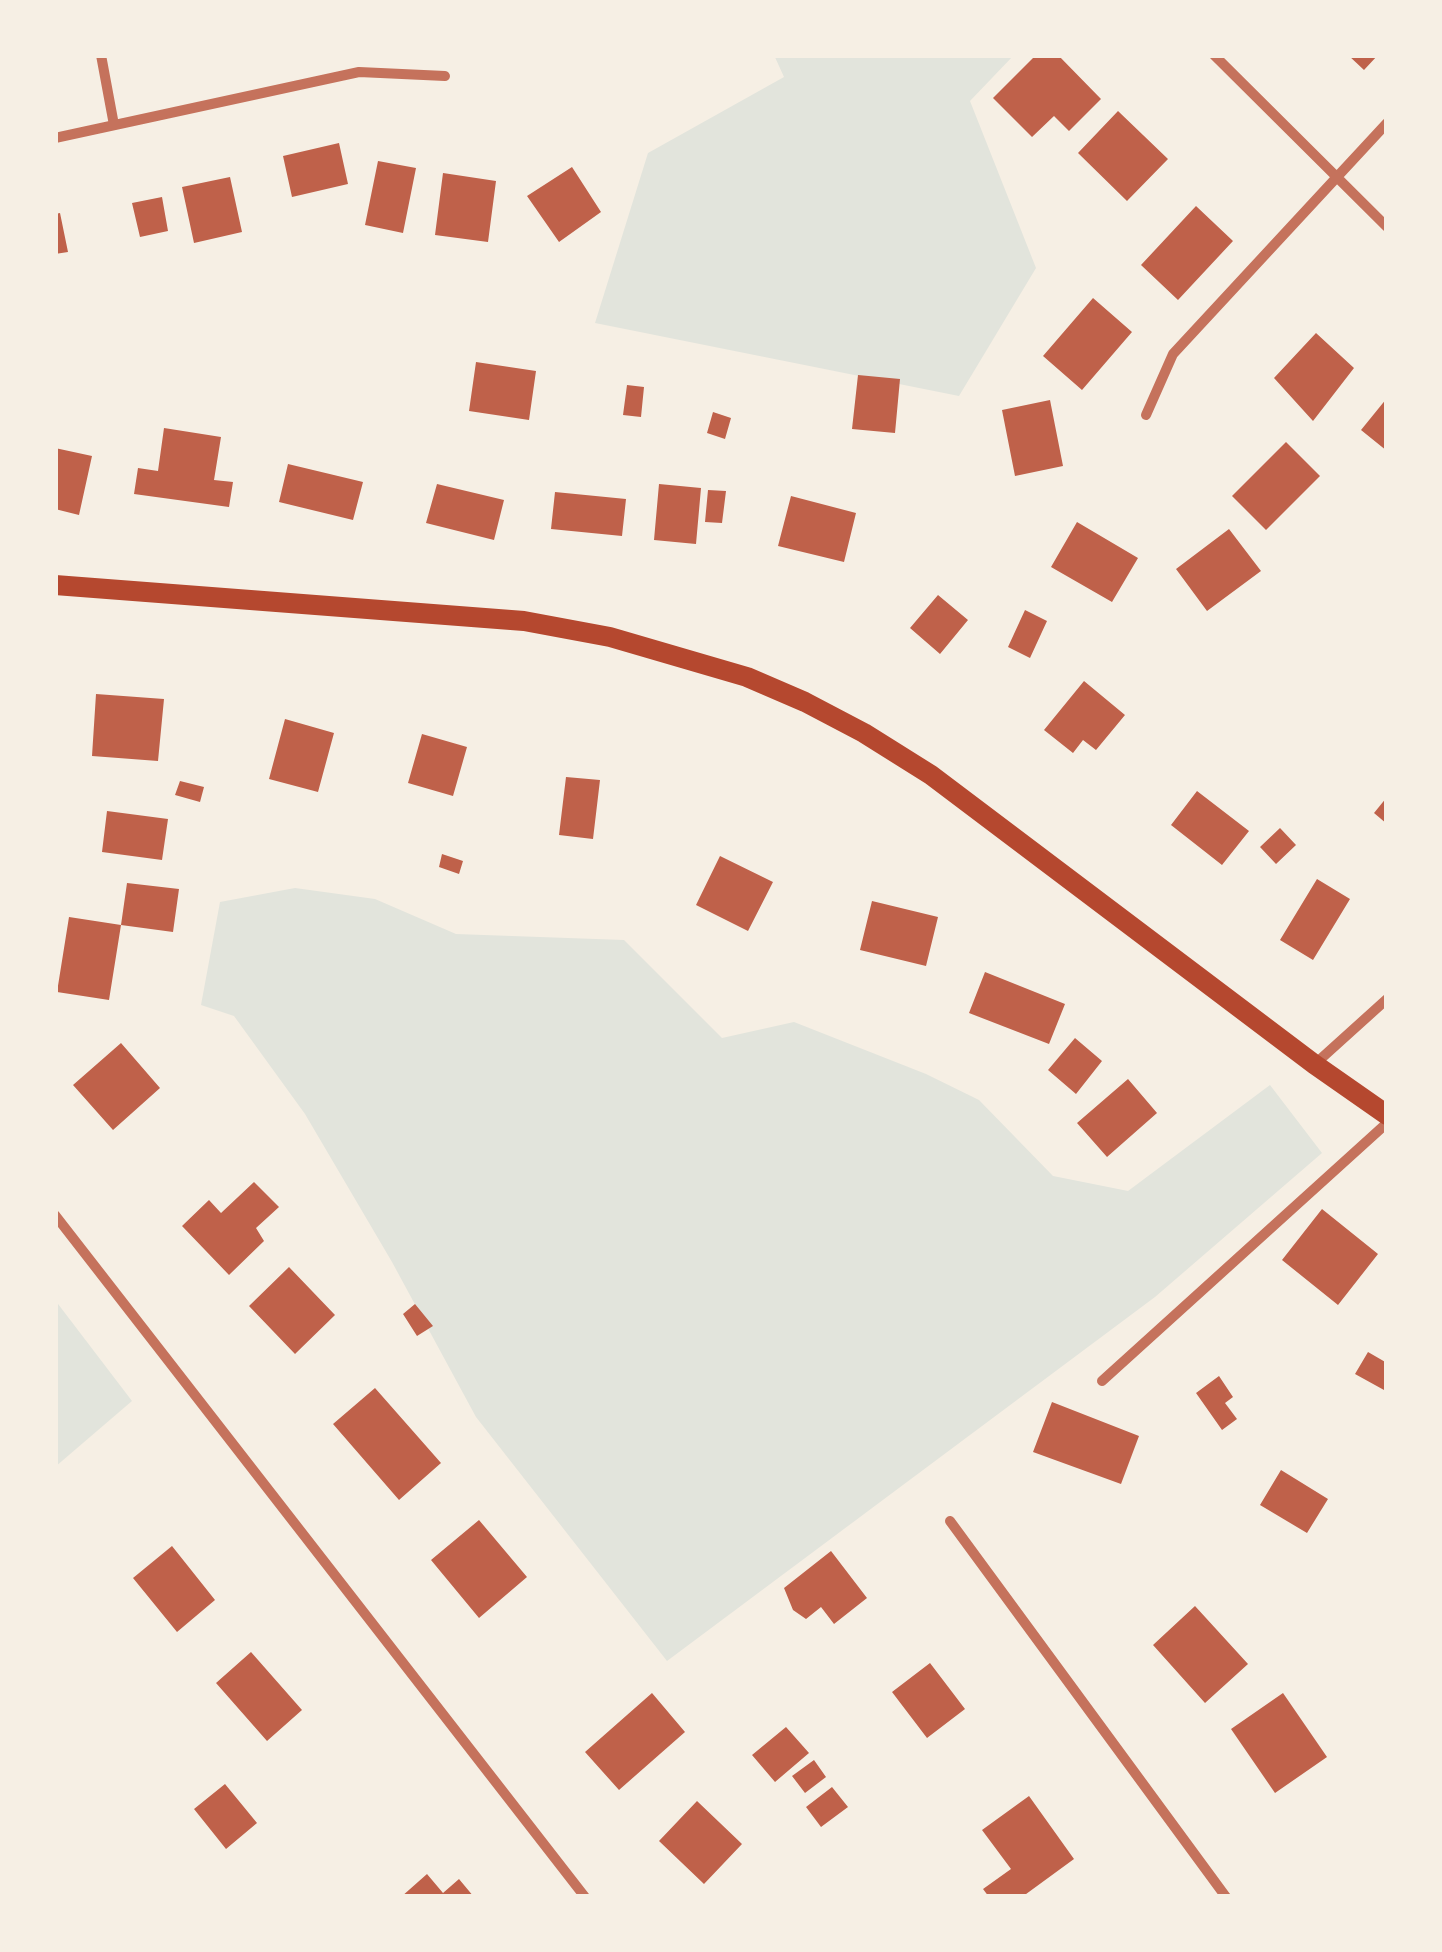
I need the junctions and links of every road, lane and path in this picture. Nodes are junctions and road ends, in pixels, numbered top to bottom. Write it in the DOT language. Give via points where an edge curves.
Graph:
graph roads {
  1 [pos="101,55"];
  2 [pos="1214,55"];
  3 [pos="445,76"];
  4 [pos="1387,123"];
  5 [pos="114,124"];
  6 [pos="55,138"];
  7 [pos="1338,175"];
  8 [pos="1387,227"];
  9 [pos="1146,415"];
  10 [pos="55,584"];
  11 [pos="1387,998"];
  12 [pos="1314,1064"];
  13 [pos="1387,1115"];
  14 [pos="1387,1123"];
  15 [pos="55,1214"];
  16 [pos="1102,1381"];
  17 [pos="950,1521"];
  18 [pos="585,1897"];
  19 [pos="1226,1897"];
  1 -- 5 [label="street"];
  2 -- 7 [label="street"];
  3 -- 5 [label="street" via="360,72"];
  4 -- 7 [label="street"];
  5 -- 6 [label="street"];
  7 -- 8 [label="street"];
  7 -- 9 [label="street" via="1172,354"];
  10 -- 12 [label="main road" via="524,621 610,637 747,677 805,702 931,775"];
  11 -- 12 [label="street"];
  12 -- 13 [label="main road"];
  14 -- 16 [label="street"];
  15 -- 18 [label="street"];
  17 -- 19 [label="street"];
}
